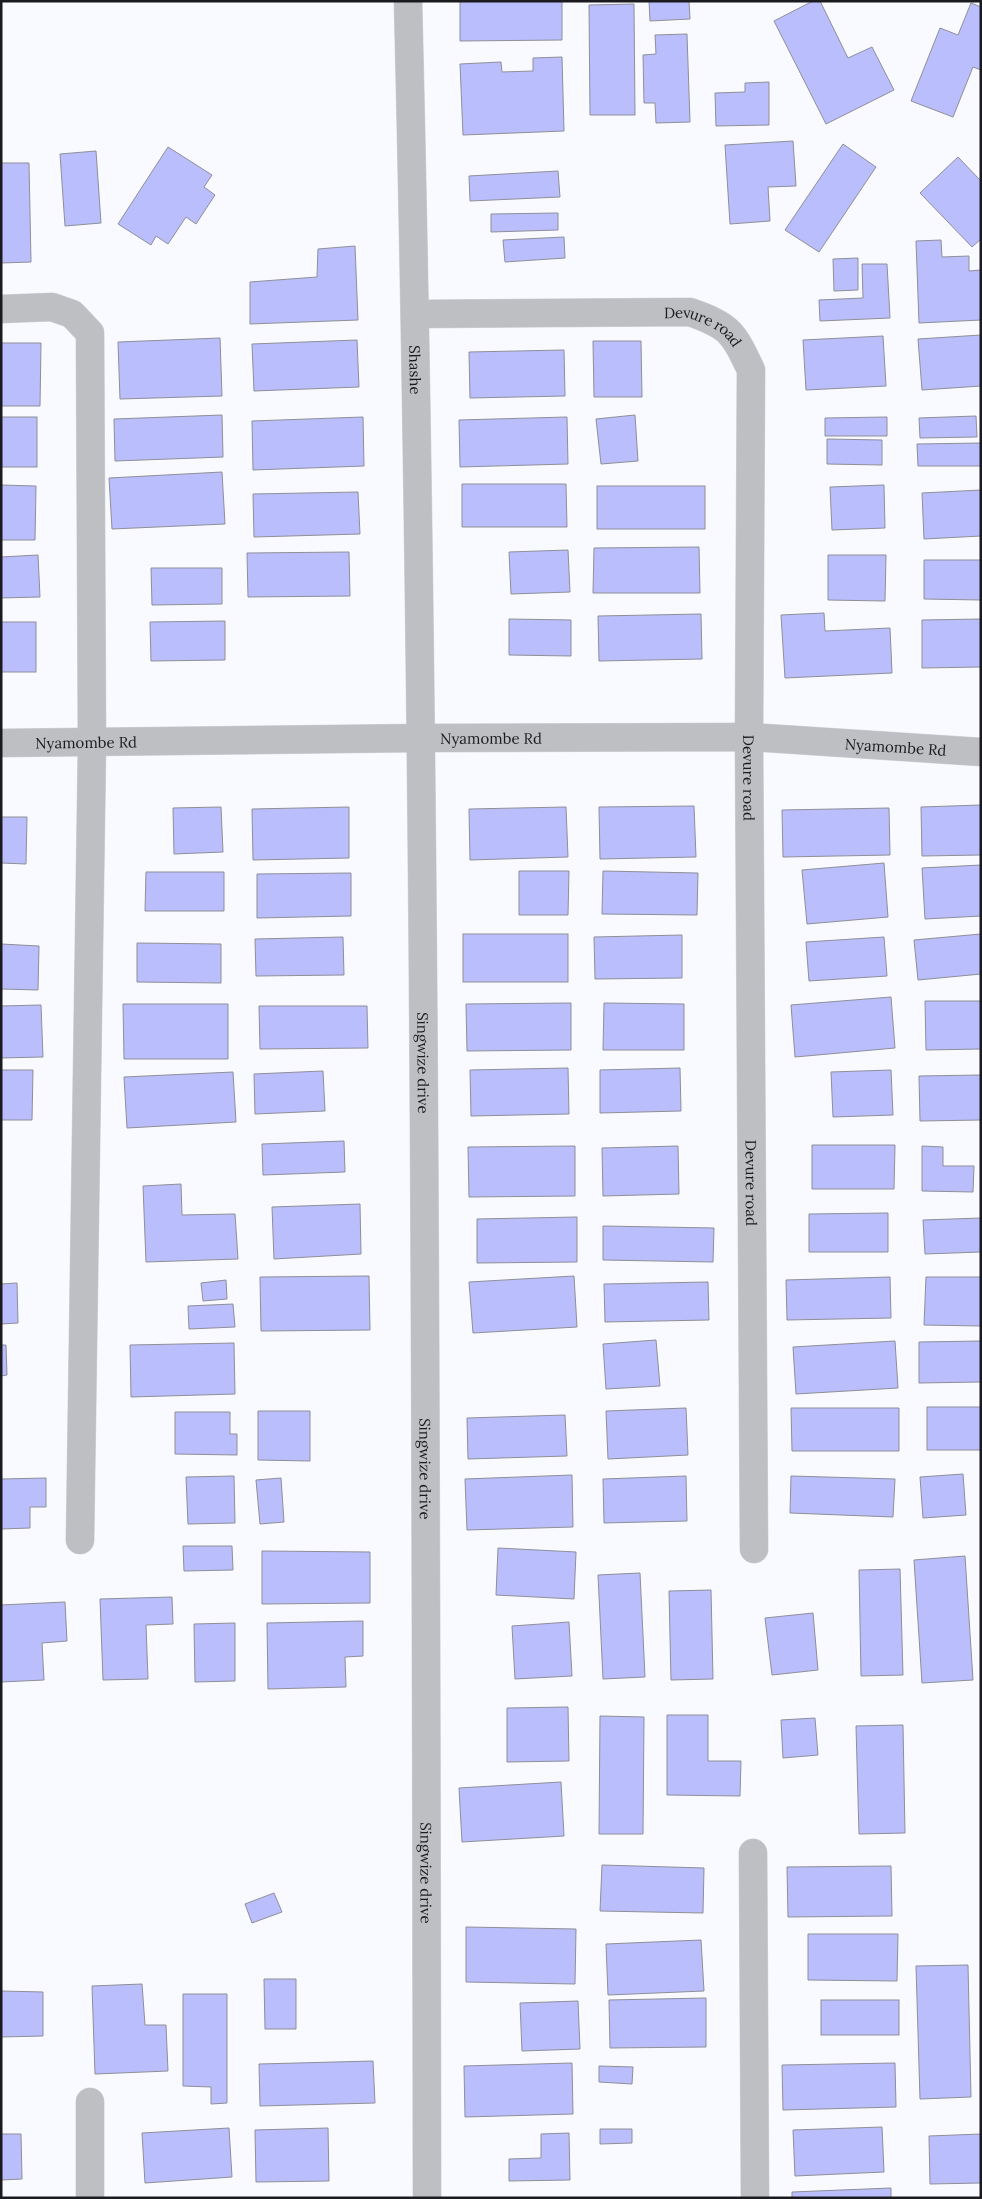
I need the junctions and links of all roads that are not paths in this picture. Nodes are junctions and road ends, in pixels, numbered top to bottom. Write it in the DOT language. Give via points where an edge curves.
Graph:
graph roads {
  1 [pos="408,1"];
  2 [pos="1,309"];
  3 [pos="416,314"];
  4 [pos="421,738"];
  5 [pos="749,738"];
  6 [pos="1,744"];
  7 [pos="92,744"];
  8 [pos="981,752"];
  9 [pos="80,1540"];
  10 [pos="754,1549"];
  11 [pos="753,1853"];
  12 [pos="90,2102"];
  13 [pos="90,2198"];
  14 [pos="427,2198"];
  15 [pos="755,2198"];
  1 -- 3 [label="street, Shashe"];
  2 -- 7 [label="street" via="52,307 72,314 90,333"];
  3 -- 4 [label="street, Shashe"];
  3 -- 5 [label="street, Devure road" via="690,312 717,321 736,338 750,370"];
  4 -- 5 [label="street, Nyamombe Rd"];
  4 -- 7 [label="street, Nyamombe Rd"];
  4 -- 14 [label="street, Singwize drive"];
  5 -- 8 [label="street, Nyamombe Rd"];
  5 -- 10 [label="street, Devure road"];
  6 -- 7 [label="street, Nyamombe Rd"];
  7 -- 9 [label="street"];
  11 -- 15 [label="street"];
  12 -- 13 [label="street"];
}
